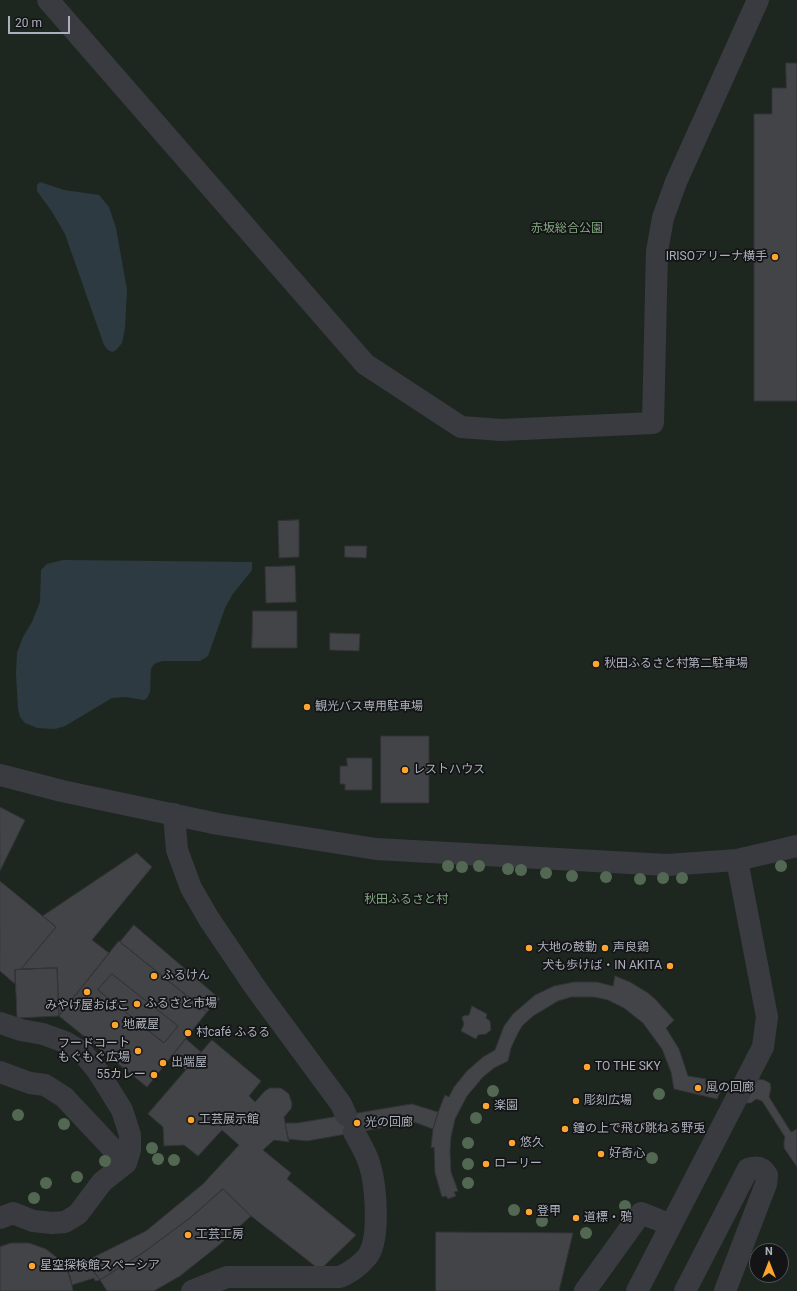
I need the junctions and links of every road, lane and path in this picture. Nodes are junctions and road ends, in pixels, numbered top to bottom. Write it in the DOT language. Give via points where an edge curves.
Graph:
graph roads {
  1 [pos="48,0"];
  2 [pos="758,0"];
  3 [pos="0,775"];
  4 [pos="174,814"];
  5 [pos="797,846"];
  6 [pos="737,860"];
  7 [pos="0,1023"];
  8 [pos="0,1072"];
  9 [pos="126,1163"];
  10 [pos="0,1218"];
  11 [pos="671,1225"];
  12 [pos="192,1291"];
  13 [pos="585,1291"];
  14 [pos="637,1291"];
  15 [pos="685,1291"];
  16 [pos="725,1291"];
  1 -- 2 [label="street" via="365,364 460,427 501,430 653,423 657,251 663,218 676,182"];
  3 -- 4 [label="street" via="62,791"];
  4 -- 6 [label="street" via="218,824 376,849 667,866"];
  4 -- 12 [label="street" via="177,850 191,888 257,990 341,1104 368,1160 373,1179 375,1205 375,1240 368,1257 353,1271 340,1277 227,1277"];
  5 -- 6 [label="street"];
  6 -- 11 [label="street" via="767,1017 763,1047"];
  7 -- 9 [label="street" via="43,1034 82,1052 97,1070 122,1110 130,1135 130,1150"];
  8 -- 9 [label="street" via="45,1085 64,1097"];
  9 -- 10 [label="street" via="102,1182 78,1214 65,1222 33,1220 13,1213"];
  11 -- 13 [label="street" via="641,1213"];
  11 -- 14 [label="street"];
  15 -- 16 [label="street" via="748,1168 756,1166 763,1169 767,1175 766,1184"];
}
